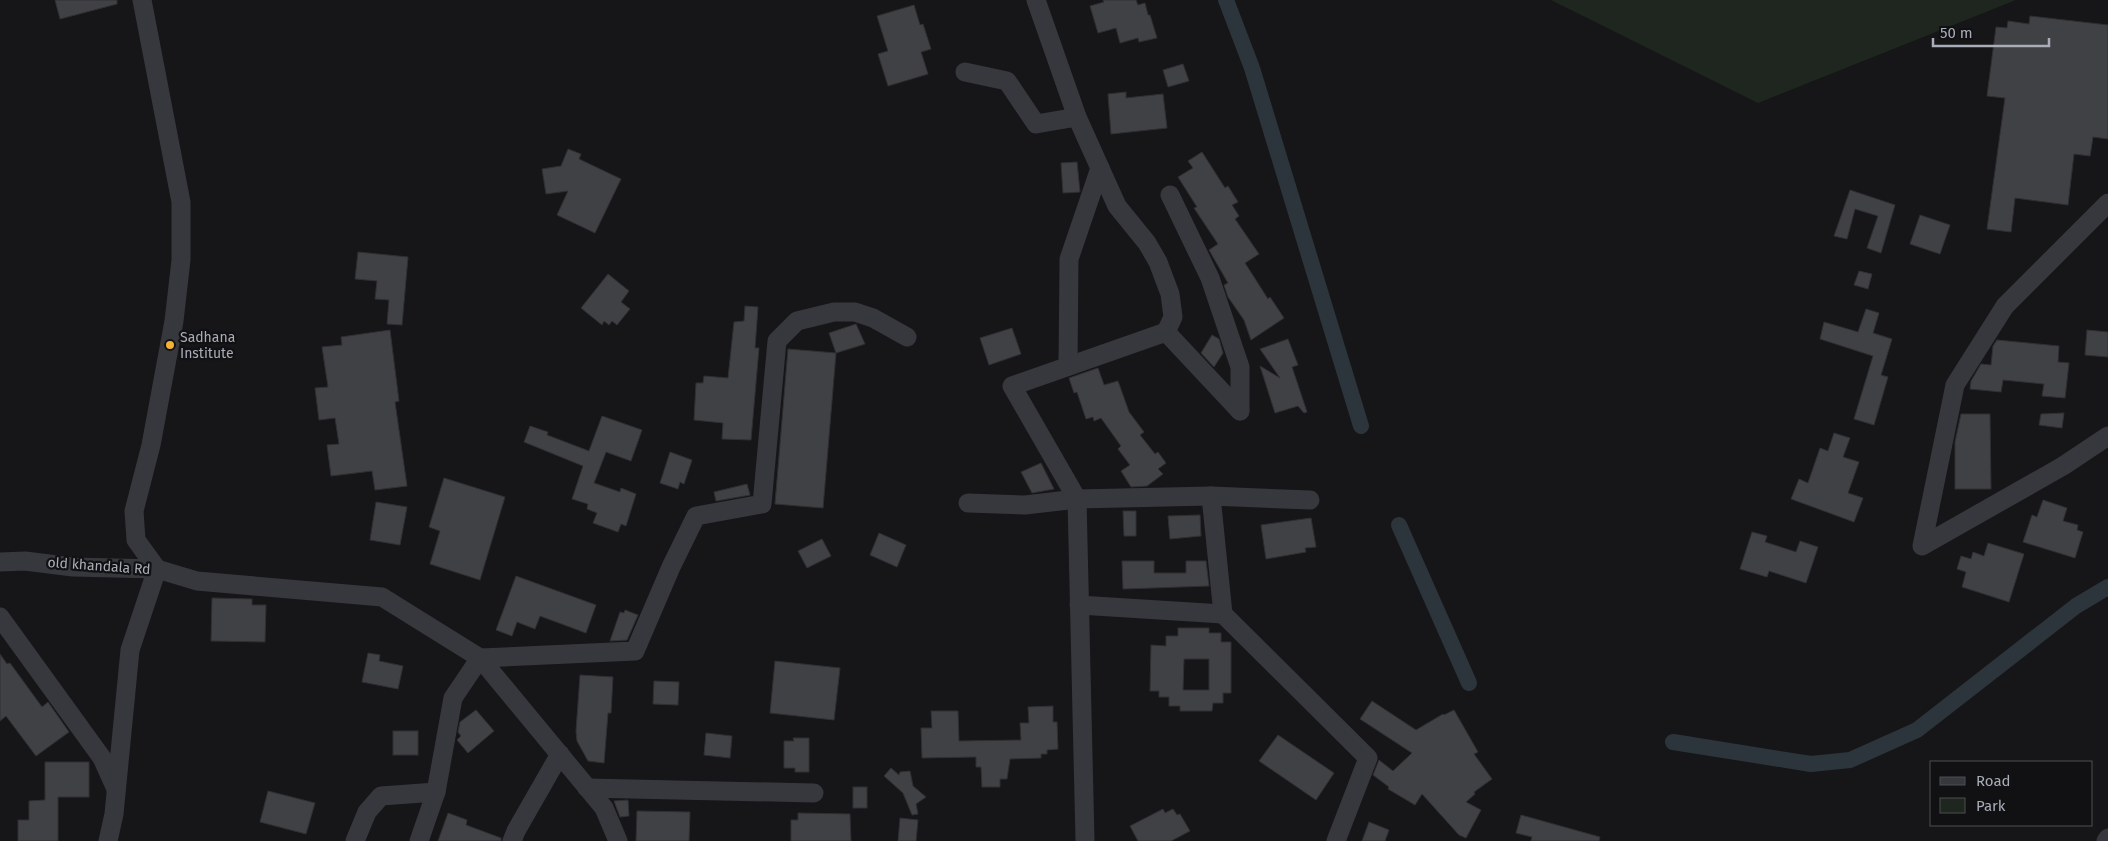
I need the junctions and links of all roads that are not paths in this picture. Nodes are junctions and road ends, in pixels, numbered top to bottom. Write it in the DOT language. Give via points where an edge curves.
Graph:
graph roads {
  1 [pos="142,0"];
  2 [pos="1036,0"];
  3 [pos="965,72"];
  4 [pos="1077,117"];
  5 [pos="1100,168"];
  6 [pos="1170,195"];
  7 [pos="2108,203"];
  8 [pos="1166,332"];
  9 [pos="907,337"];
  10 [pos="1068,366"];
  11 [pos="2108,436"];
  12 [pos="1211,496"];
  13 [pos="1077,499"];
  14 [pos="1310,500"];
  15 [pos="968,503"];
  16 [pos="0,562"];
  17 [pos="156,569"];
  18 [pos="1079,604"];
  19 [pos="1223,614"];
  20 [pos="0,617"];
  21 [pos="480,658"];
  22 [pos="560,754"];
  23 [pos="587,788"];
  24 [pos="116,790"];
  25 [pos="436,792"];
  26 [pos="814,794"];
  27 [pos="2108,838"];
  28 [pos="108,841"];
  29 [pos="355,841"];
  30 [pos="419,841"];
  31 [pos="512,841"];
  32 [pos="618,841"];
  33 [pos="1085,841"];
  34 [pos="1336,841"];
  35 [pos="2106,841"];
  1 -- 17 [label="street" via="181,202 181,260 174,321 151,445 134,512 136,540"];
  2 -- 4 [label="street"];
  3 -- 4 [label="street" via="1007,81 1036,124"];
  4 -- 5 [label="street"];
  5 -- 8 [label="street" via="1117,206 1158,262 1170,294 1173,317"];
  5 -- 10 [label="street" via="1069,259"];
  6 -- 8 [label="street" via="1210,278 1240,367 1240,411"];
  7 -- 11 [label="street" via="2005,306 1955,385 1922,546 2063,466"];
  8 -- 10 [label="street"];
  9 -- 21 [label="street" via="873,318 855,312 834,312 796,321 777,341 762,504 696,516 635,651"];
  10 -- 13 [label="street" via="1012,386"];
  12 -- 13 [label="street"];
  12 -- 14 [label="street"];
  12 -- 19 [label="street"];
  13 -- 15 [label="street" via="1025,505"];
  13 -- 18 [label="street"];
  16 -- 17 [label="street, old khandala Rd"];
  17 -- 21 [label="street, old khandala Rd" via="197,581 382,597"];
  17 -- 24 [label="street" via="130,650"];
  18 -- 19 [label="street"];
  18 -- 33 [label="street"];
  19 -- 34 [label="street" via="1368,758"];
  20 -- 24 [label="street" via="102,758"];
  21 -- 22 [label="street, old khandala Rd"];
  21 -- 25 [label="street" via="453,698"];
  22 -- 23 [label="street, old khandala Rd"];
  22 -- 31 [label="street"];
  23 -- 26 [label="street"];
  23 -- 32 [label="street, old khandala Rd" via="604,808"];
  24 -- 28 [label="street"];
  25 -- 29 [label="street" via="381,796 367,812"];
  25 -- 30 [label="street"];
  27 -- 35 [label="street"];
}
